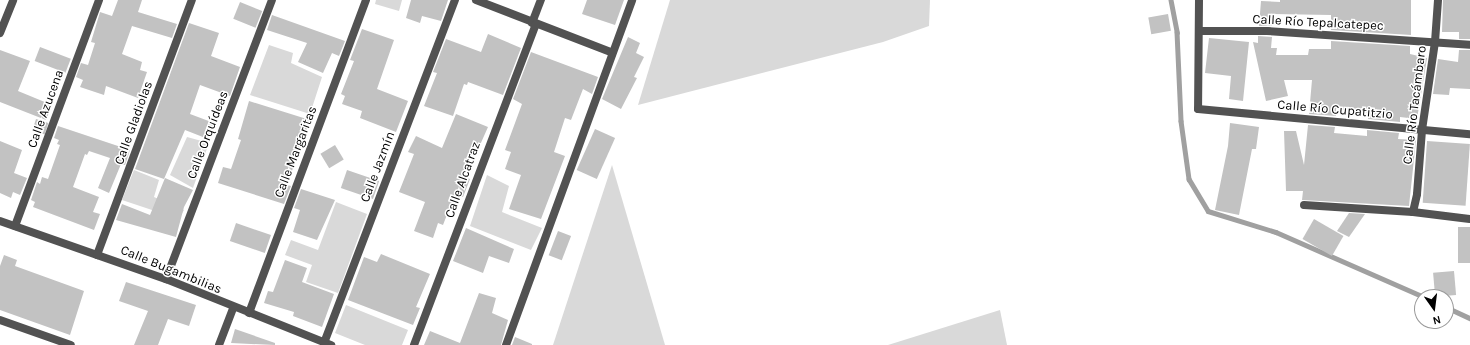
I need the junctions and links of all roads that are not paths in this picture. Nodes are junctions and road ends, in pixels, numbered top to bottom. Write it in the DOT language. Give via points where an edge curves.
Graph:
graph roads {
  1 [pos="13,0"];
  2 [pos="99,0"];
  3 [pos="192,0"];
  4 [pos="272,0"];
  5 [pos="366,0"];
  6 [pos="455,0"];
  7 [pos="476,0"];
  8 [pos="541,0"];
  9 [pos="632,0"];
  10 [pos="1200,0"];
  11 [pos="1438,0"];
  12 [pos="534,23"];
  13 [pos="1199,31"];
  14 [pos="0,33"];
  15 [pos="1436,42"];
  16 [pos="1470,45"];
  17 [pos="611,52"];
  18 [pos="1422,130"];
  19 [pos="1470,134"];
  20 [pos="1304,205"];
  21 [pos="1413,212"];
  22 [pos="1470,219"];
  23 [pos="0,221"];
  24 [pos="15,226"];
  25 [pos="97,255"];
  26 [pos="166,279"];
  27 [pos="233,308"];
  28 [pos="249,313"];
  29 [pos="0,320"];
  30 [pos="328,344"];
  31 [pos="71,345"];
  32 [pos="219,345"];
  33 [pos="414,345"];
  34 [pos="506,345"];
  1 -- 14 [label="street"];
  2 -- 24 [label="street, Calle Azucena"];
  3 -- 25 [label="street, Calle Gladiolas"];
  4 -- 26 [label="street, Calle Orquídeas"];
  5 -- 28 [label="street, Calle Margaritas"];
  6 -- 30 [label="street, Calle Jazmín"];
  7 -- 12 [label="street"];
  8 -- 12 [label="street, Calle Alcatraz"];
  9 -- 17 [label="street"];
  10 -- 13 [label="street"];
  11 -- 15 [label="street, Calle Río Tacámbaro"];
  12 -- 17 [label="street"];
  12 -- 33 [label="street, Calle Alcatraz"];
  13 -- 15 [label="street, Calle Río Tepalcatepec" via="1267,31"];
  13 -- 18 [label="street, Calle Río Cupatitzio" via="1198,109"];
  15 -- 16 [label="street, Calle Río Tepalcatepec"];
  15 -- 18 [label="street, Calle Río Tacámbaro"];
  17 -- 34 [label="street"];
  18 -- 19 [label="street, Calle Río Cupatitzio"];
  18 -- 21 [label="street, Calle Río Tacámbaro" via="1418,194"];
  20 -- 21 [label="street"];
  21 -- 22 [label="street"];
  23 -- 24 [label="street, Calle Bugambilias"];
  24 -- 25 [label="street, Calle Bugambilias"];
  25 -- 26 [label="street, Calle Bugambilias"];
  26 -- 27 [label="street, Calle Bugambilias"];
  27 -- 28 [label="street, Calle Bugambilias"];
  27 -- 32 [label="street"];
  28 -- 30 [label="street, Calle Bugambilias"];
  29 -- 31 [label="street"];
}
